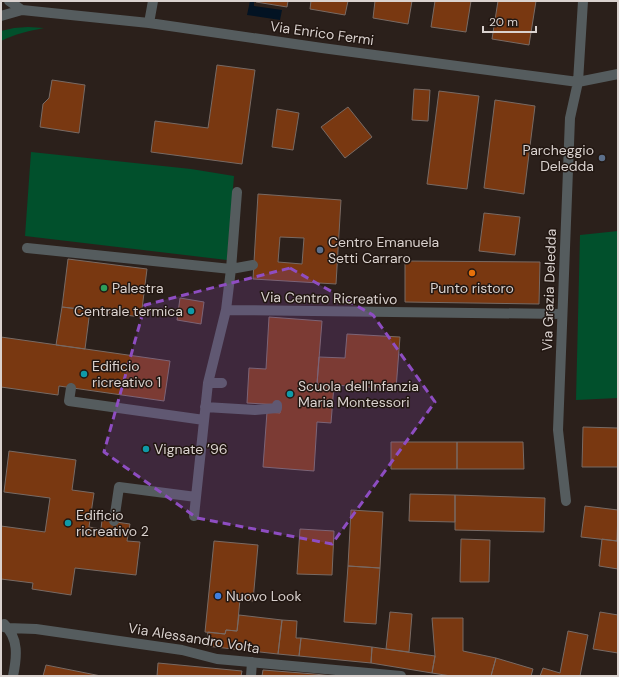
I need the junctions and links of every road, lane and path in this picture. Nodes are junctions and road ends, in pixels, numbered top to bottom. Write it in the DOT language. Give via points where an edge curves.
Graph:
graph roads {
  1 [pos="9,1"];
  2 [pos="153,1"];
  3 [pos="583,1"];
  4 [pos="22,10"];
  5 [pos="1,16"];
  6 [pos="149,23"];
  7 [pos="618,74"];
  8 [pos="578,82"];
  9 [pos="237,192"];
  10 [pos="27,248"];
  11 [pos="253,265"];
  12 [pos="231,269"];
  13 [pos="226,310"];
  14 [pos="562,314"];
  15 [pos="208,383"];
  16 [pos="222,383"];
  17 [pos="71,388"];
  18 [pos="277,405"];
  19 [pos="205,407"];
  20 [pos="204,420"];
  21 [pos="196,497"];
  22 [pos="566,501"];
  23 [pos="194,516"];
  24 [pos="114,521"];
  25 [pos="3,625"];
  26 [pos="252,662"];
  27 [pos="13,676"];
  28 [pos="251,676"];
  29 [pos="401,676"];
  1 -- 4 [label="street"];
  2 -- 6 [label="street"];
  3 -- 8 [label="street, Via Grazia Deledda"];
  4 -- 5 [label="street"];
  4 -- 6 [label="street, Via Enrico Fermi"];
  6 -- 8 [label="street, Via Enrico Fermi"];
  7 -- 8 [label="street, Via Enrico Fermi"];
  8 -- 14 [label="street, Via Grazia Deledda" via="570,118"];
  9 -- 12 [label="street"];
  10 -- 12 [label="street"];
  11 -- 12 [label="street"];
  12 -- 13 [label="street"];
  13 -- 14 [label="street, Via Centro Ricreativo"];
  13 -- 15 [label="street"];
  14 -- 22 [label="street, Via Grazia Deledda" via="558,430"];
  15 -- 16 [label="street"];
  15 -- 19 [label="street"];
  17 -- 20 [label="street" via="69,401"];
  18 -- 19 [label="street" via="277,408 255,410"];
  19 -- 20 [label="street"];
  20 -- 21 [label="street"];
  21 -- 23 [label="street"];
  21 -- 24 [label="street" via="118,487"];
  25 -- 26 [label="street, Via Alessandro Volta" via="182,650 217,659"];
  25 -- 27 [label="street" via="12,634 15,643"];
  26 -- 28 [label="street"];
  26 -- 29 [label="street, Via Alessandro Volta"];
}
